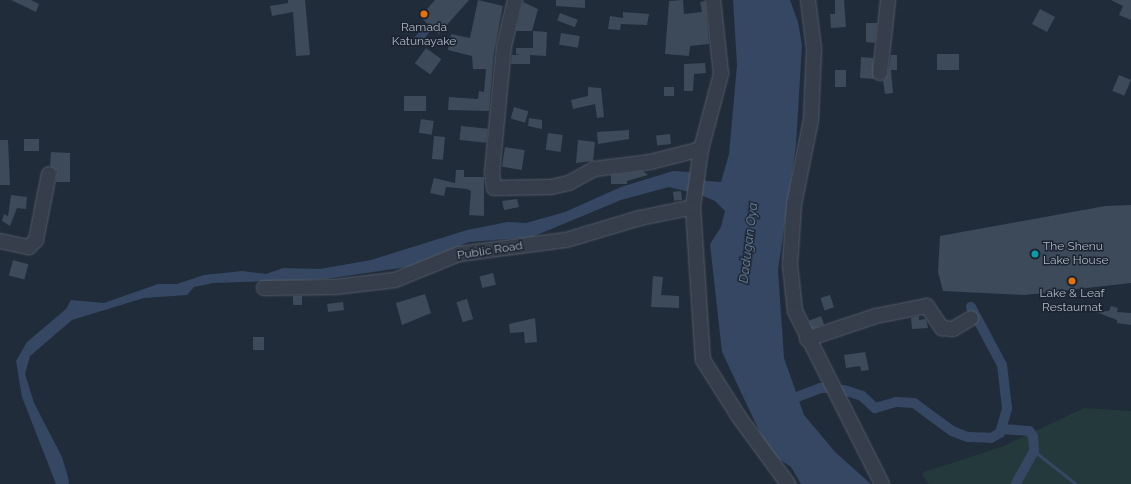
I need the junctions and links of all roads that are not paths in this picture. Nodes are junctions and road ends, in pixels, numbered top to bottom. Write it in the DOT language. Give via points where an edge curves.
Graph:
graph roads {
  1 [pos="514,0"];
  2 [pos="713,0"];
  3 [pos="808,0"];
  4 [pos="888,0"];
  5 [pos="880,73"];
  6 [pos="701,149"];
  7 [pos="50,174"];
  8 [pos="694,202"];
  9 [pos="0,241"];
  10 [pos="264,288"];
  11 [pos="971,318"];
  12 [pos="807,339"];
  13 [pos="788,484"];
  14 [pos="882,484"];
  1 -- 6 [label="street" via="504,46 492,173 494,188 568,183 594,169 650,162"];
  2 -- 6 [label="street" via="721,74"];
  3 -- 12 [label="street" via="814,49 811,120 794,204 790,264 795,311"];
  4 -- 5 [label="street"];
  6 -- 8 [label="street"];
  7 -- 9 [label="street" via="36,240 29,246"];
  8 -- 10 [label="street, Public Road" via="566,240 459,254 395,280 335,287"];
  8 -- 13 [label="street" via="704,360 738,417"];
  11 -- 12 [label="street" via="953,329 942,328 927,306 876,316"];
  12 -- 14 [label="street"];
}
